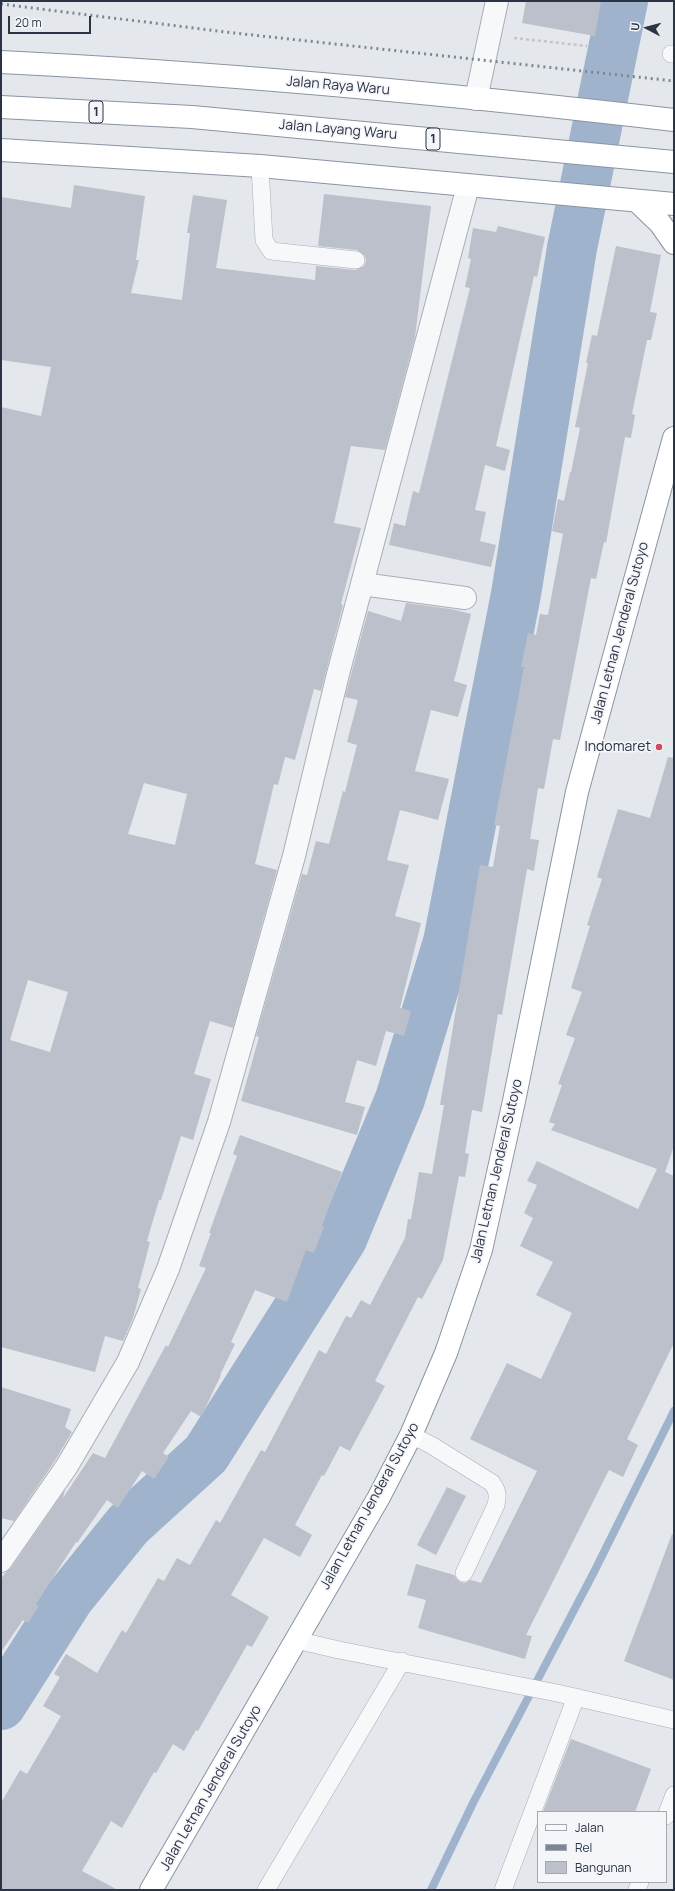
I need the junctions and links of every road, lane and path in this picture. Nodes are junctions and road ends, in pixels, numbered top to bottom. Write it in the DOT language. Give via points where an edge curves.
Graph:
graph roads {
  1 [pos="496,1"];
  2 [pos="490,35"];
  3 [pos="587,46"];
  4 [pos="1,62"];
  5 [pos="476,99"];
  6 [pos="1,107"];
  7 [pos="674,120"];
  8 [pos="1,150"];
  9 [pos="674,162"];
  10 [pos="260,166"];
  11 [pos="468,186"];
  12 [pos="632,201"];
  13 [pos="672,201"];
  14 [pos="674,243"];
  15 [pos="356,260"];
  16 [pos="672,451"];
  17 [pos="362,584"];
  18 [pos="466,598"];
  19 [pos="411,1435"];
  20 [pos="1,1561"];
  21 [pos="464,1573"];
  22 [pos="296,1640"];
  23 [pos="402,1661"];
  24 [pos="576,1697"];
  25 [pos="674,1720"];
  26 [pos="674,1795"];
  27 [pos="667,1813"];
  28 [pos="151,1890"];
  29 [pos="266,1890"];
  30 [pos="503,1890"];
  1 -- 2 [label="street"];
  2 -- 3 [label="path"];
  2 -- 5 [label="street"];
  4 -- 5 [label="highway, Jalan Raya Waru" via="138,69"];
  5 -- 7 [label="highway, Jalan Raya Waru"];
  6 -- 9 [label="highway, Jalan Layang Waru / 1" via="192,117"];
  8 -- 10 [label="highway"];
  10 -- 11 [label="highway"];
  10 -- 15 [label="lane" via="264,240 271,251"];
  11 -- 12 [label="highway"];
  11 -- 17 [label="street"];
  12 -- 13 [label="highway"];
  12 -- 14 [label="highway" via="660,223"];
  16 -- 19 [label="highway, Jalan Letnan Jenderal Sutoyo" via="577,792 481,1250 446,1352"];
  17 -- 18 [label="street"];
  17 -- 20 [label="street" via="294,856 221,1114 168,1269 128,1362 67,1466"];
  19 -- 21 [label="lane" via="492,1483 498,1493 496,1505"];
  19 -- 22 [label="highway, Jalan Letnan Jenderal Sutoyo" via="379,1497"];
  22 -- 23 [label="lane"];
  22 -- 28 [label="highway, Jalan Letnan Jenderal Sutoyo"];
  23 -- 24 [label="lane"];
  23 -- 29 [label="lane"];
  24 -- 25 [label="lane"];
  24 -- 30 [label="lane"];
  26 -- 27 [label="lane"];
}
